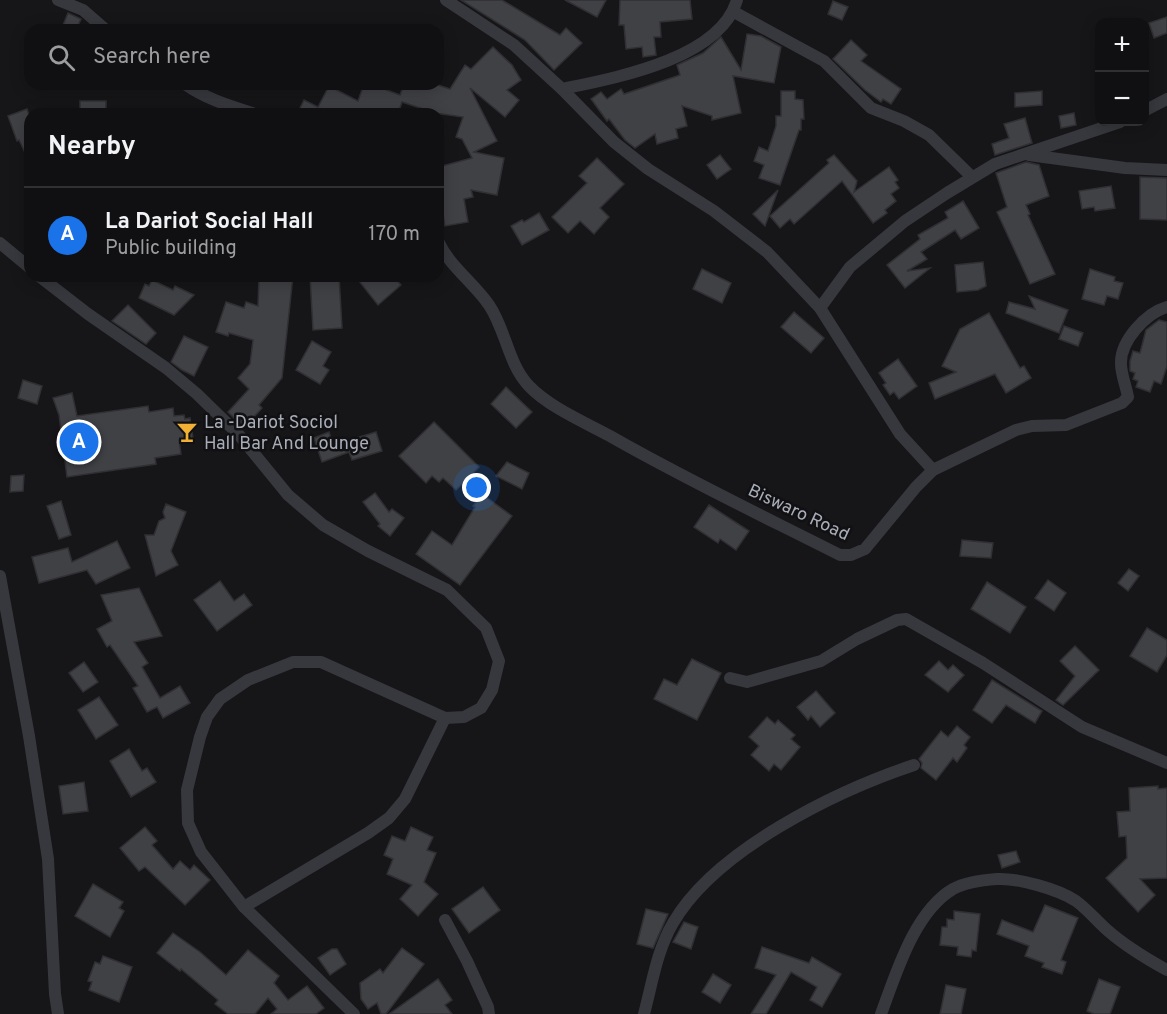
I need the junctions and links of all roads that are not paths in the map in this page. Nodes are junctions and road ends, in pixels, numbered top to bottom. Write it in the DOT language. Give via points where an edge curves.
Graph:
graph roads {
  1 [pos="58,0"];
  2 [pos="446,0"];
  3 [pos="736,6"];
  4 [pos="99,24"];
  5 [pos="562,89"];
  6 [pos="194,90"];
  7 [pos="1167,99"];
  8 [pos="237,108"];
  9 [pos="1149,108"];
  10 [pos="1108,126"];
  11 [pos="1025,155"];
  12 [pos="1167,170"];
  13 [pos="972,177"];
  14 [pos="0,243"];
  15 [pos="444,254"];
  16 [pos="24,263"];
  17 [pos="47,282"];
  18 [pos="1167,307"];
  19 [pos="820,308"];
  20 [pos="933,470"];
  21 [pos="0,576"];
  22 [pos="730,678"];
  23 [pos="446,718"];
  24 [pos="1167,763"];
  25 [pos="914,765"];
  26 [pos="244,907"];
  27 [pos="445,920"];
  28 [pos="1167,970"];
  29 [pos="58,1014"];
  30 [pos="354,1014"];
  31 [pos="489,1014"];
  32 [pos="644,1014"];
  33 [pos="880,1014"];
  1 -- 4 [label="street" via="82,10"];
  2 -- 5 [label="street" via="514,45"];
  3 -- 5 [label="street" via="722,28 667,61"];
  3 -- 13 [label="street" via="824,61 871,108 929,135"];
  5 -- 19 [label="street" via="614,142 767,252"];
  6 -- 8 [label="street"];
  7 -- 9 [label="street"];
  10 -- 11 [label="street"];
  11 -- 12 [label="street"];
  11 -- 13 [label="street" via="995,164"];
  13 -- 19 [label="street" via="873,247 850,267"];
  14 -- 16 [label="street"];
  15 -- 20 [label="street, Biswaro Road" via="487,302 514,363 529,386 554,405 678,475 840,555 865,549"];
  17 -- 23 [label="street" via="197,394 239,435 288,495 323,525 447,590 486,628 499,661 492,690 481,708 464,717"];
  18 -- 20 [label="street, Biswaro Road" via="1157,310 1132,333 1121,363 1128,397 1122,403 1066,425 1016,430"];
  19 -- 20 [label="street" via="900,434"];
  21 -- 29 [label="street" via="48,859"];
  22 -- 24 [label="street" via="747,682 821,661 857,639 906,619 1082,727"];
  23 -- 26 [label="street" via="405,799 389,818"];
  23 -- 26 [label="street" via="321,662 292,662 248,680 220,699 207,717 200,737 187,790 188,824 201,852"];
  25 -- 32 [label="street" via="837,795 741,851 704,883 665,937"];
  26 -- 30 [label="street"];
  27 -- 31 [label="street"];
  28 -- 33 [label="street" via="1138,954 1075,901 1011,878 979,881 954,888 936,902 915,933"];
}
